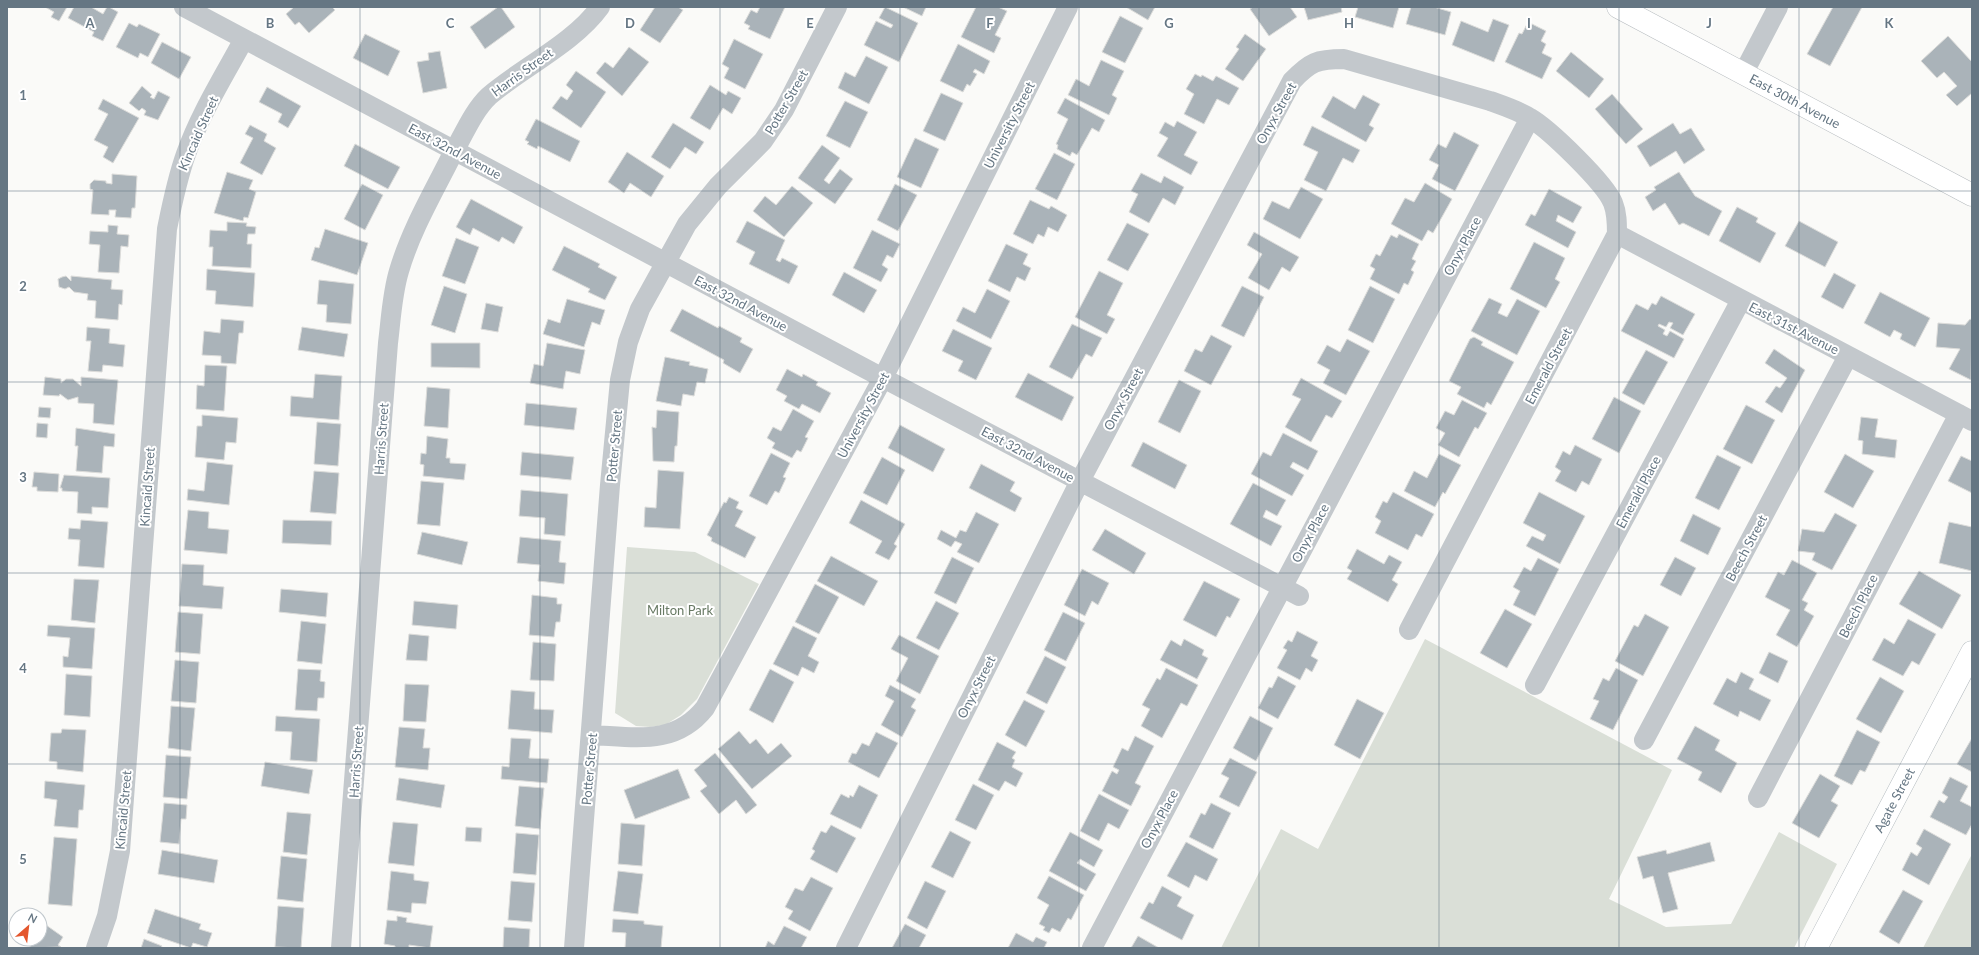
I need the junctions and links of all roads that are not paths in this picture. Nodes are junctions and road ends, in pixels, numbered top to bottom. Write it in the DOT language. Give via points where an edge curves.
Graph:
graph roads {
  1 [pos="184,7"];
  2 [pos="600,7"];
  3 [pos="837,7"];
  4 [pos="1068,7"];
  5 [pos="1618,7"];
  6 [pos="1778,7"];
  7 [pos="244,39"];
  8 [pos="1743,74"];
  9 [pos="1530,118"];
  10 [pos="455,151"];
  11 [pos="1972,195"];
  12 [pos="1618,234"];
  13 [pos="665,263"];
  14 [pos="1741,300"];
  15 [pos="1848,356"];
  16 [pos="883,378"];
  17 [pos="1965,417"];
  18 [pos="1080,481"];
  19 [pos="1281,587"];
  20 [pos="1299,596"];
  21 [pos="1409,630"];
  22 [pos="1972,652"];
  23 [pos="1535,685"];
  24 [pos="592,735"];
  25 [pos="1644,740"];
  26 [pos="1758,798"];
  27 [pos="96,948"];
  28 [pos="341,948"];
  29 [pos="574,948"];
  30 [pos="846,948"];
  31 [pos="1092,948"];
  32 [pos="1816,948"];
  1 -- 7 [label="street, East 32nd Avenue"];
  2 -- 10 [label="street, Harris Street" via="567,40 488,98 475,114"];
  3 -- 13 [label="street, Potter Street" via="784,110 763,141 718,186 686,224"];
  4 -- 16 [label="street, University Street"];
  5 -- 8 [label="main road, East 30th Avenue"];
  6 -- 8 [label="street"];
  7 -- 10 [label="street, East 32nd Avenue"];
  7 -- 27 [label="street, Kincaid Street" via="186,154 173,194 167,229 120,851 107,916"];
  8 -- 11 [label="main road, East 30th Avenue"];
  9 -- 12 [label="street" via="1548,131 1601,185 1612,202"];
  9 -- 18 [label="street, Onyx Street" via="1512,108 1490,101 1344,59 1327,59 1307,65 1292,81"];
  9 -- 19 [label="street, Onyx Place"];
  10 -- 13 [label="street, East 32nd Avenue"];
  10 -- 28 [label="street, Harris Street" via="408,244 398,273 392,308"];
  12 -- 14 [label="street, East 31st Avenue"];
  12 -- 21 [label="street, Emerald Street"];
  13 -- 16 [label="street, East 32nd Avenue"];
  13 -- 24 [label="street, Potter Street" via="640,308 628,342 620,380"];
  14 -- 15 [label="street, East 31st Avenue"];
  14 -- 23 [label="street, Emerald Place"];
  15 -- 17 [label="street, East 31st Avenue"];
  15 -- 25 [label="street, Beech Street"];
  16 -- 18 [label="street, East 32nd Avenue"];
  16 -- 24 [label="street, University Street" via="715,691 698,717 676,732 665,736 652,738"];
  17 -- 26 [label="street, Beech Place"];
  18 -- 19 [label="street, East 32nd Avenue"];
  18 -- 30 [label="street, Onyx Street"];
  19 -- 20 [label="street, East 32nd Avenue"];
  19 -- 31 [label="street, Onyx Place"];
  22 -- 32 [label="main road, Agate Street"];
  24 -- 29 [label="street, Potter Street"];
}
